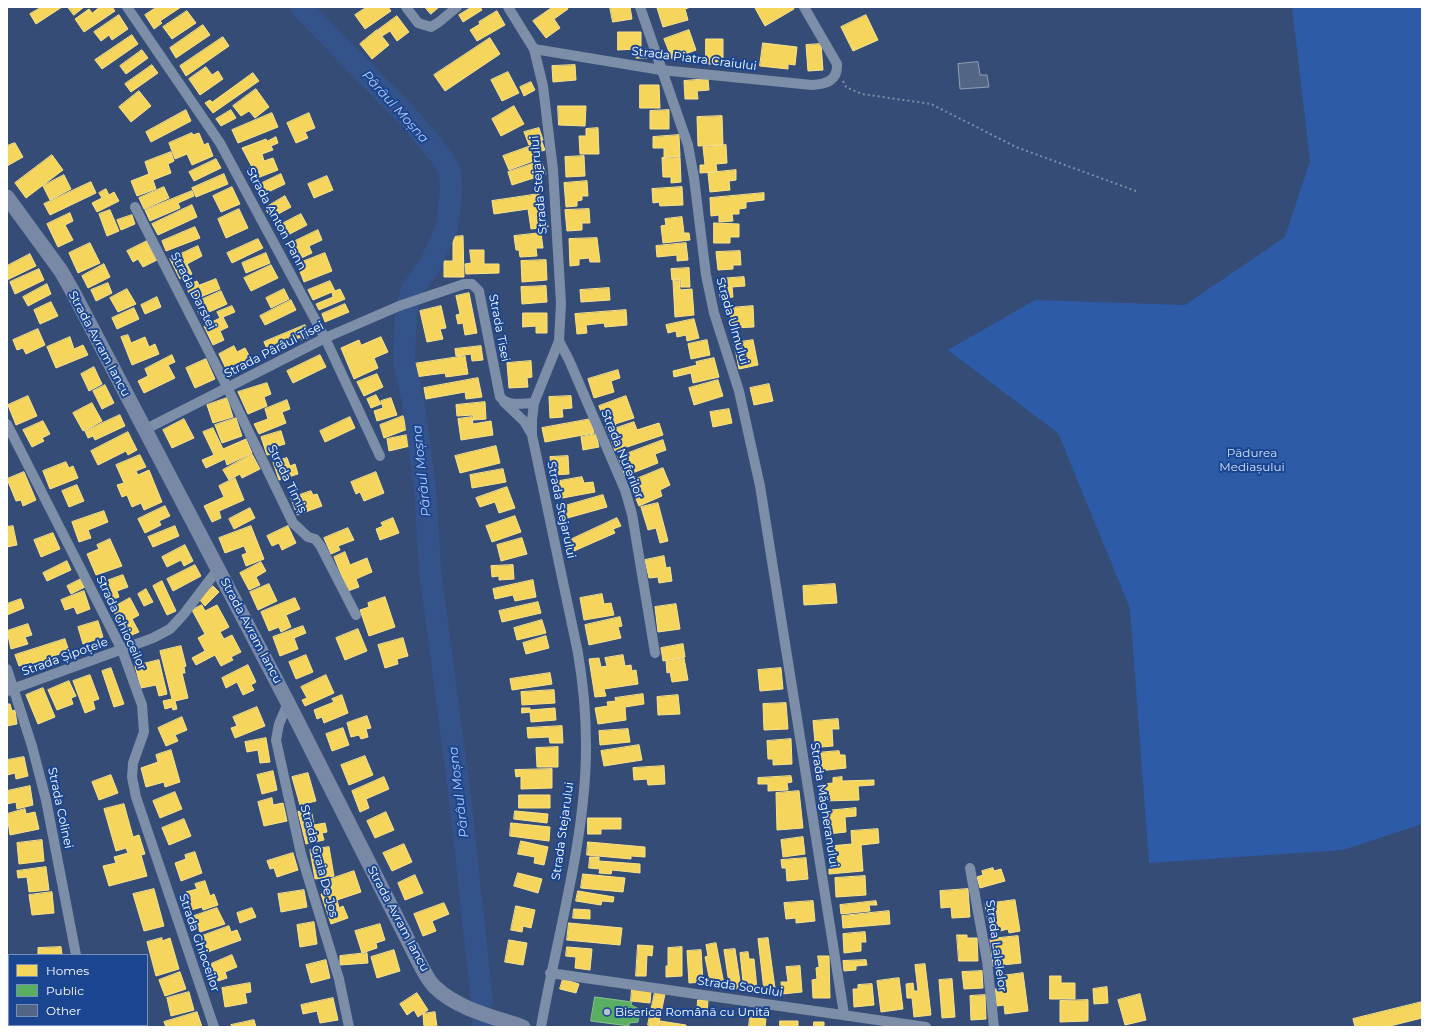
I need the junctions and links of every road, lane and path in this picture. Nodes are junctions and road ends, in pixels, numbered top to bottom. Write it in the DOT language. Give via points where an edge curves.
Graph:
graph roads {
  1 [pos="127,7"];
  2 [pos="406,7"];
  3 [pos="457,7"];
  4 [pos="508,7"];
  5 [pos="640,7"];
  6 [pos="804,7"];
  7 [pos="534,49"];
  8 [pos="661,70"];
  9 [pos="835,76"];
  10 [pos="1136,191"];
  11 [pos="7,197"];
  12 [pos="135,207"];
  13 [pos="418,299"];
  14 [pos="325,338"];
  15 [pos="559,341"];
  16 [pos="227,387"];
  17 [pos="504,402"];
  18 [pos="534,402"];
  19 [pos="7,424"];
  20 [pos="144,430"];
  21 [pos="532,435"];
  22 [pos="380,456"];
  23 [pos="218,569"];
  24 [pos="778,599"];
  25 [pos="356,615"];
  26 [pos="122,650"];
  27 [pos="654,653"];
  28 [pos="7,669"];
  29 [pos="10,690"];
  30 [pos="288,703"];
  31 [pos="970,868"];
  32 [pos="76,954"];
  33 [pos="550,973"];
  34 [pos="844,1014"];
  35 [pos="214,1027"];
  36 [pos="349,1027"];
  37 [pos="523,1027"];
  38 [pos="541,1027"];
  39 [pos="926,1027"];
  40 [pos="994,1027"];
  1 -- 14 [label="street, Strada Anton Pann" via="220,143"];
  2 -- 3 [label="street" via="418,23 431,27"];
  4 -- 7 [label="street, Strada Stejarului"];
  5 -- 8 [label="street, Strada Ulmului"];
  6 -- 9 [label="street" via="837,64"];
  7 -- 8 [label="street, Strada Piatra Craiului"];
  7 -- 15 [label="street, Strada Stejarului" via="543,86 553,170 561,303"];
  8 -- 9 [label="street, Strada Piatra Craiului" via="812,85 825,84"];
  8 -- 24 [label="street, Strada Ulmului" via="688,145 706,275 714,313 749,432"];
  9 -- 10 [label="path" via="844,82 846,87 862,94 931,104 1016,147"];
  11 -- 20 [label="main road, Strada Avram Iancu" via="61,271"];
  12 -- 16 [label="street, Strada Darstei"];
  13 -- 14 [label="street, Strada Pârâul Tisei"];
  13 -- 17 [label="street, Strada Tisei" via="464,284 476,286 497,391"];
  14 -- 16 [label="street, Strada Pârâul Tisei"];
  14 -- 22 [label="street, Strada Anton Pann"];
  15 -- 18 [label="street, Strada Stejarului"];
  15 -- 27 [label="street, Strada Nuferilor" via="625,490 632,514"];
  16 -- 20 [label="street, Strada Pârâul Tisei"];
  16 -- 25 [label="street, Strada Timiș" via="293,523 320,545"];
  17 -- 18 [label="street"];
  17 -- 21 [label="street" via="524,421"];
  18 -- 21 [label="street, Strada Stejarului"];
  19 -- 26 [label="street, Strada Ghioceilor"];
  20 -- 23 [label="main road, Strada Avram Iancu"];
  21 -- 33 [label="street, Strada Stejarului" via="578,653 583,686 586,745 582,803 574,859"];
  23 -- 26 [label="street, Strada Șipoțele" via="170,629"];
  23 -- 30 [label="main road, Strada Avram Iancu"];
  24 -- 34 [label="street, Strada Măgheranului"];
  26 -- 29 [label="street, Strada Șipoțele"];
  26 -- 35 [label="street, Strada Ghioceilor" via="142,706 144,724 142,740 133,763 132,777 136,797"];
  28 -- 29 [label="street, Strada Colinei"];
  29 -- 32 [label="street, Strada Colinei" via="46,800"];
  30 -- 36 [label="street, Strada Graia De Jos" via="279,724 276,740 301,854 339,979"];
  30 -- 37 [label="main road, Strada Avram Iancu" via="409,945 435,987 461,1005"];
  31 -- 40 [label="street, Strada Lalelelor" via="987,961"];
  33 -- 34 [label="street, Strada Socului"];
  33 -- 38 [label="street, Strada Stejarului"];
  34 -- 39 [label="street, Strada Socului"];
}
